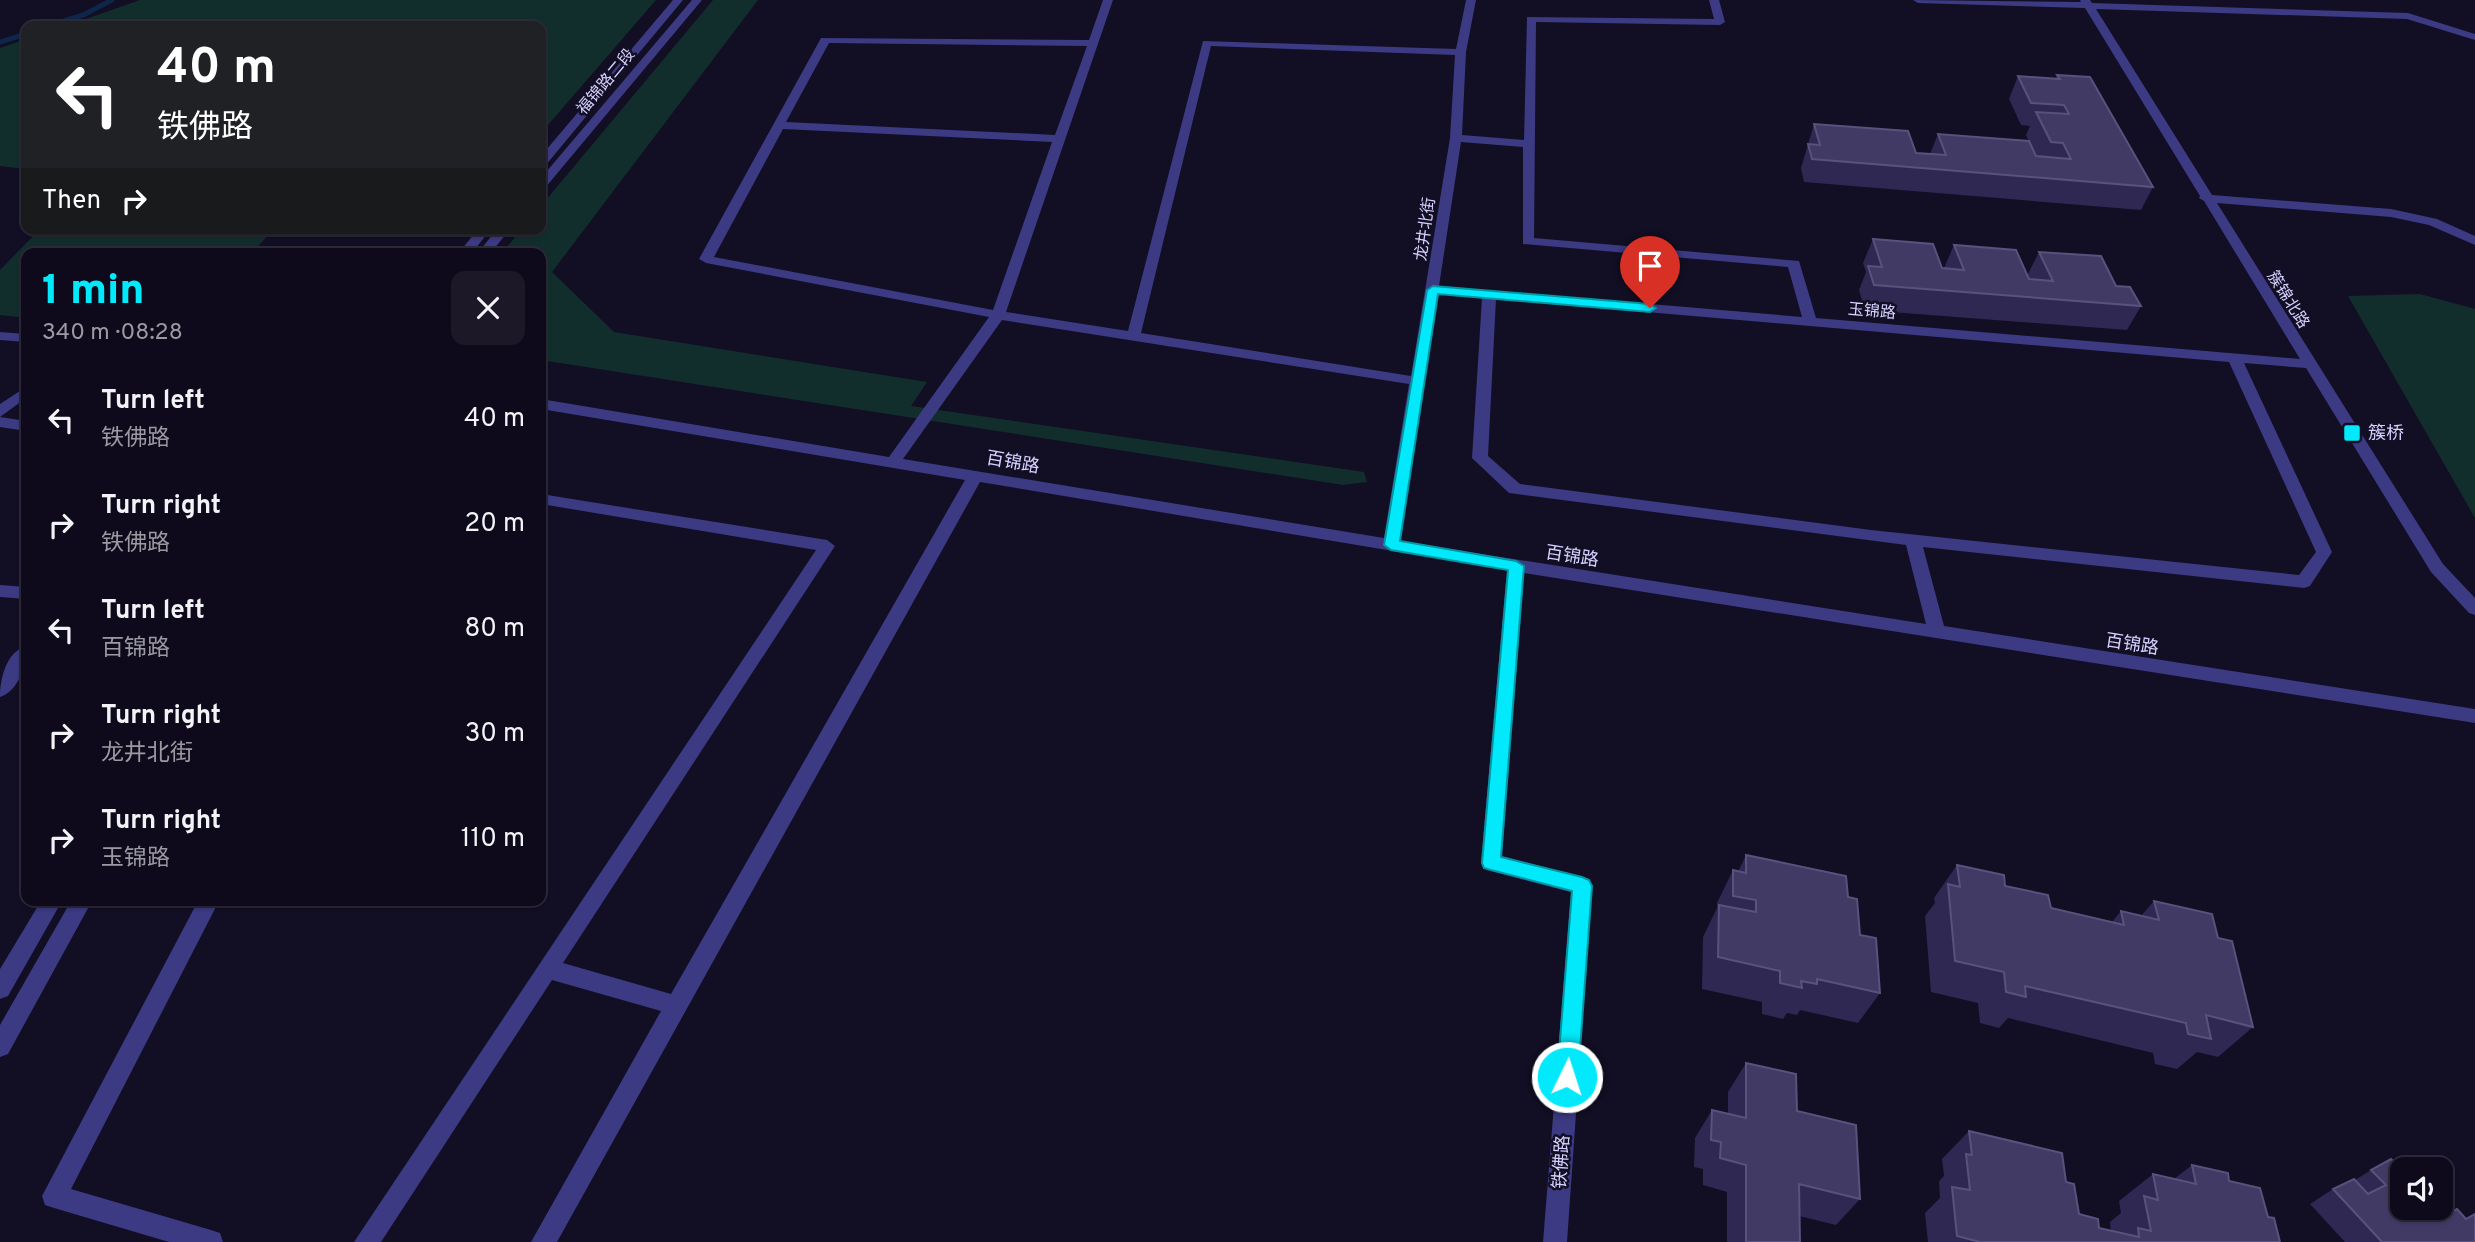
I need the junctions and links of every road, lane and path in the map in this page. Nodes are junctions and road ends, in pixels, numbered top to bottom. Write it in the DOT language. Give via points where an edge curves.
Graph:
graph roads {
  1 [pos="678,0"];
  2 [pos="697,0"];
  3 [pos="1108,0"];
  4 [pos="1471,0"];
  5 [pos="1714,0"];
  6 [pos="1919,0"];
  7 [pos="2086,2"];
  8 [pos="2475,37"];
  9 [pos="1093,43"];
  10 [pos="1461,52"];
  11 [pos="779,125"];
  12 [pos="1456,138"];
  13 [pos="1059,139"];
  14 [pos="1530,144"];
  15 [pos="546,157"];
  16 [pos="546,179"];
  17 [pos="2205,198"];
  18 [pos="2475,241"];
  19 [pos="1433,290"];
  20 [pos="1489,295"];
  21 [pos="998,315"];
  22 [pos="1810,322"];
  23 [pos="1134,335"];
  24 [pos="0,337"];
  25 [pos="21,338"];
  26 [pos="2235,358"];
  27 [pos="2309,364"];
  28 [pos="1417,381"];
  29 [pos="21,395"];
  30 [pos="546,405"];
  31 [pos="0,412"];
  32 [pos="0,422"];
  33 [pos="21,425"];
  34 [pos="893,462"];
  35 [pos="976,475"];
  36 [pos="546,500"];
  37 [pos="1913,540"];
  38 [pos="1391,545"];
  39 [pos="1516,566"];
  40 [pos="0,592"];
  41 [pos="21,593"];
  42 [pos="2475,609"];
  43 [pos="1937,634"];
  44 [pos="21,660"];
  45 [pos="0,690"];
  46 [pos="2475,716"];
  47 [pos="49,906"];
  48 [pos="79,906"];
  49 [pos="206,906"];
  50 [pos="547,969"];
  51 [pos="0,989"];
  52 [pos="677,1005"];
  53 [pos="0,1046"];
  54 [pos="211,1242"];
  55 [pos="366,1242"];
  56 [pos="542,1242"];
  57 [pos="1555,1242"];
  1 -- 15 [label="street, 福锦路二段"];
  2 -- 16 [label="street, 福锦路二段"];
  3 -- 9 [label="street"];
  4 -- 10 [label="street, 龙井北街"];
  5 -- 14 [label="street" via="1720,22 1531,19"];
  6 -- 7 [label="street"];
  7 -- 8 [label="street" via="2408,16"];
  7 -- 17 [label="street, 簇锦北路"];
  9 -- 11 [label="street" via="825,40"];
  9 -- 13 [label="street"];
  10 -- 12 [label="street, 龙井北街"];
  10 -- 23 [label="street" via="1207,43"];
  11 -- 13 [label="street"];
  11 -- 21 [label="street" via="706,259"];
  12 -- 14 [label="street"];
  12 -- 19 [label="street, 龙井北街"];
  13 -- 21 [label="street"];
  14 -- 22 [label="street" via="1528,241 1794,264"];
  17 -- 18 [label="street" via="2392,213 2433,222"];
  17 -- 27 [label="street, 簇锦北路"];
  19 -- 20 [label="street, 玉锦路"];
  19 -- 28 [label="street, 龙井北街"];
  20 -- 22 [label="street, 玉锦路"];
  20 -- 37 [label="street" via="1480,458 1515,489"];
  21 -- 23 [label="street"];
  21 -- 34 [label="street"];
  22 -- 26 [label="street, 玉锦路"];
  23 -- 28 [label="street"];
  24 -- 25 [label="street"];
  26 -- 27 [label="street, 玉锦路"];
  26 -- 37 [label="street" via="2324,552 2304,582"];
  27 -- 42 [label="street, 簇锦北路" via="2437,568"];
  28 -- 38 [label="street, 龙井北街"];
  29 -- 31 [label="street"];
  30 -- 34 [label="street, 百锦路"];
  32 -- 33 [label="street"];
  34 -- 35 [label="street, 百锦路"];
  35 -- 38 [label="street, 百锦路"];
  35 -- 52 [label="street"];
  36 -- 50 [label="street" via="827,546"];
  37 -- 43 [label="street"];
  38 -- 39 [label="street, 百锦路"];
  39 -- 43 [label="street, 百锦路"];
  39 -- 57 [label="street, 铁佛路" via="1491,863 1582,886"];
  40 -- 41 [label="street"];
  43 -- 46 [label="street, 百锦路"];
  44 -- 45 [label="street"];
  47 -- 51 [label="street"];
  48 -- 53 [label="street"];
  49 -- 54 [label="street" via="54,1196"];
  50 -- 52 [label="street"];
  50 -- 55 [label="street"];
  52 -- 56 [label="street"];
}
